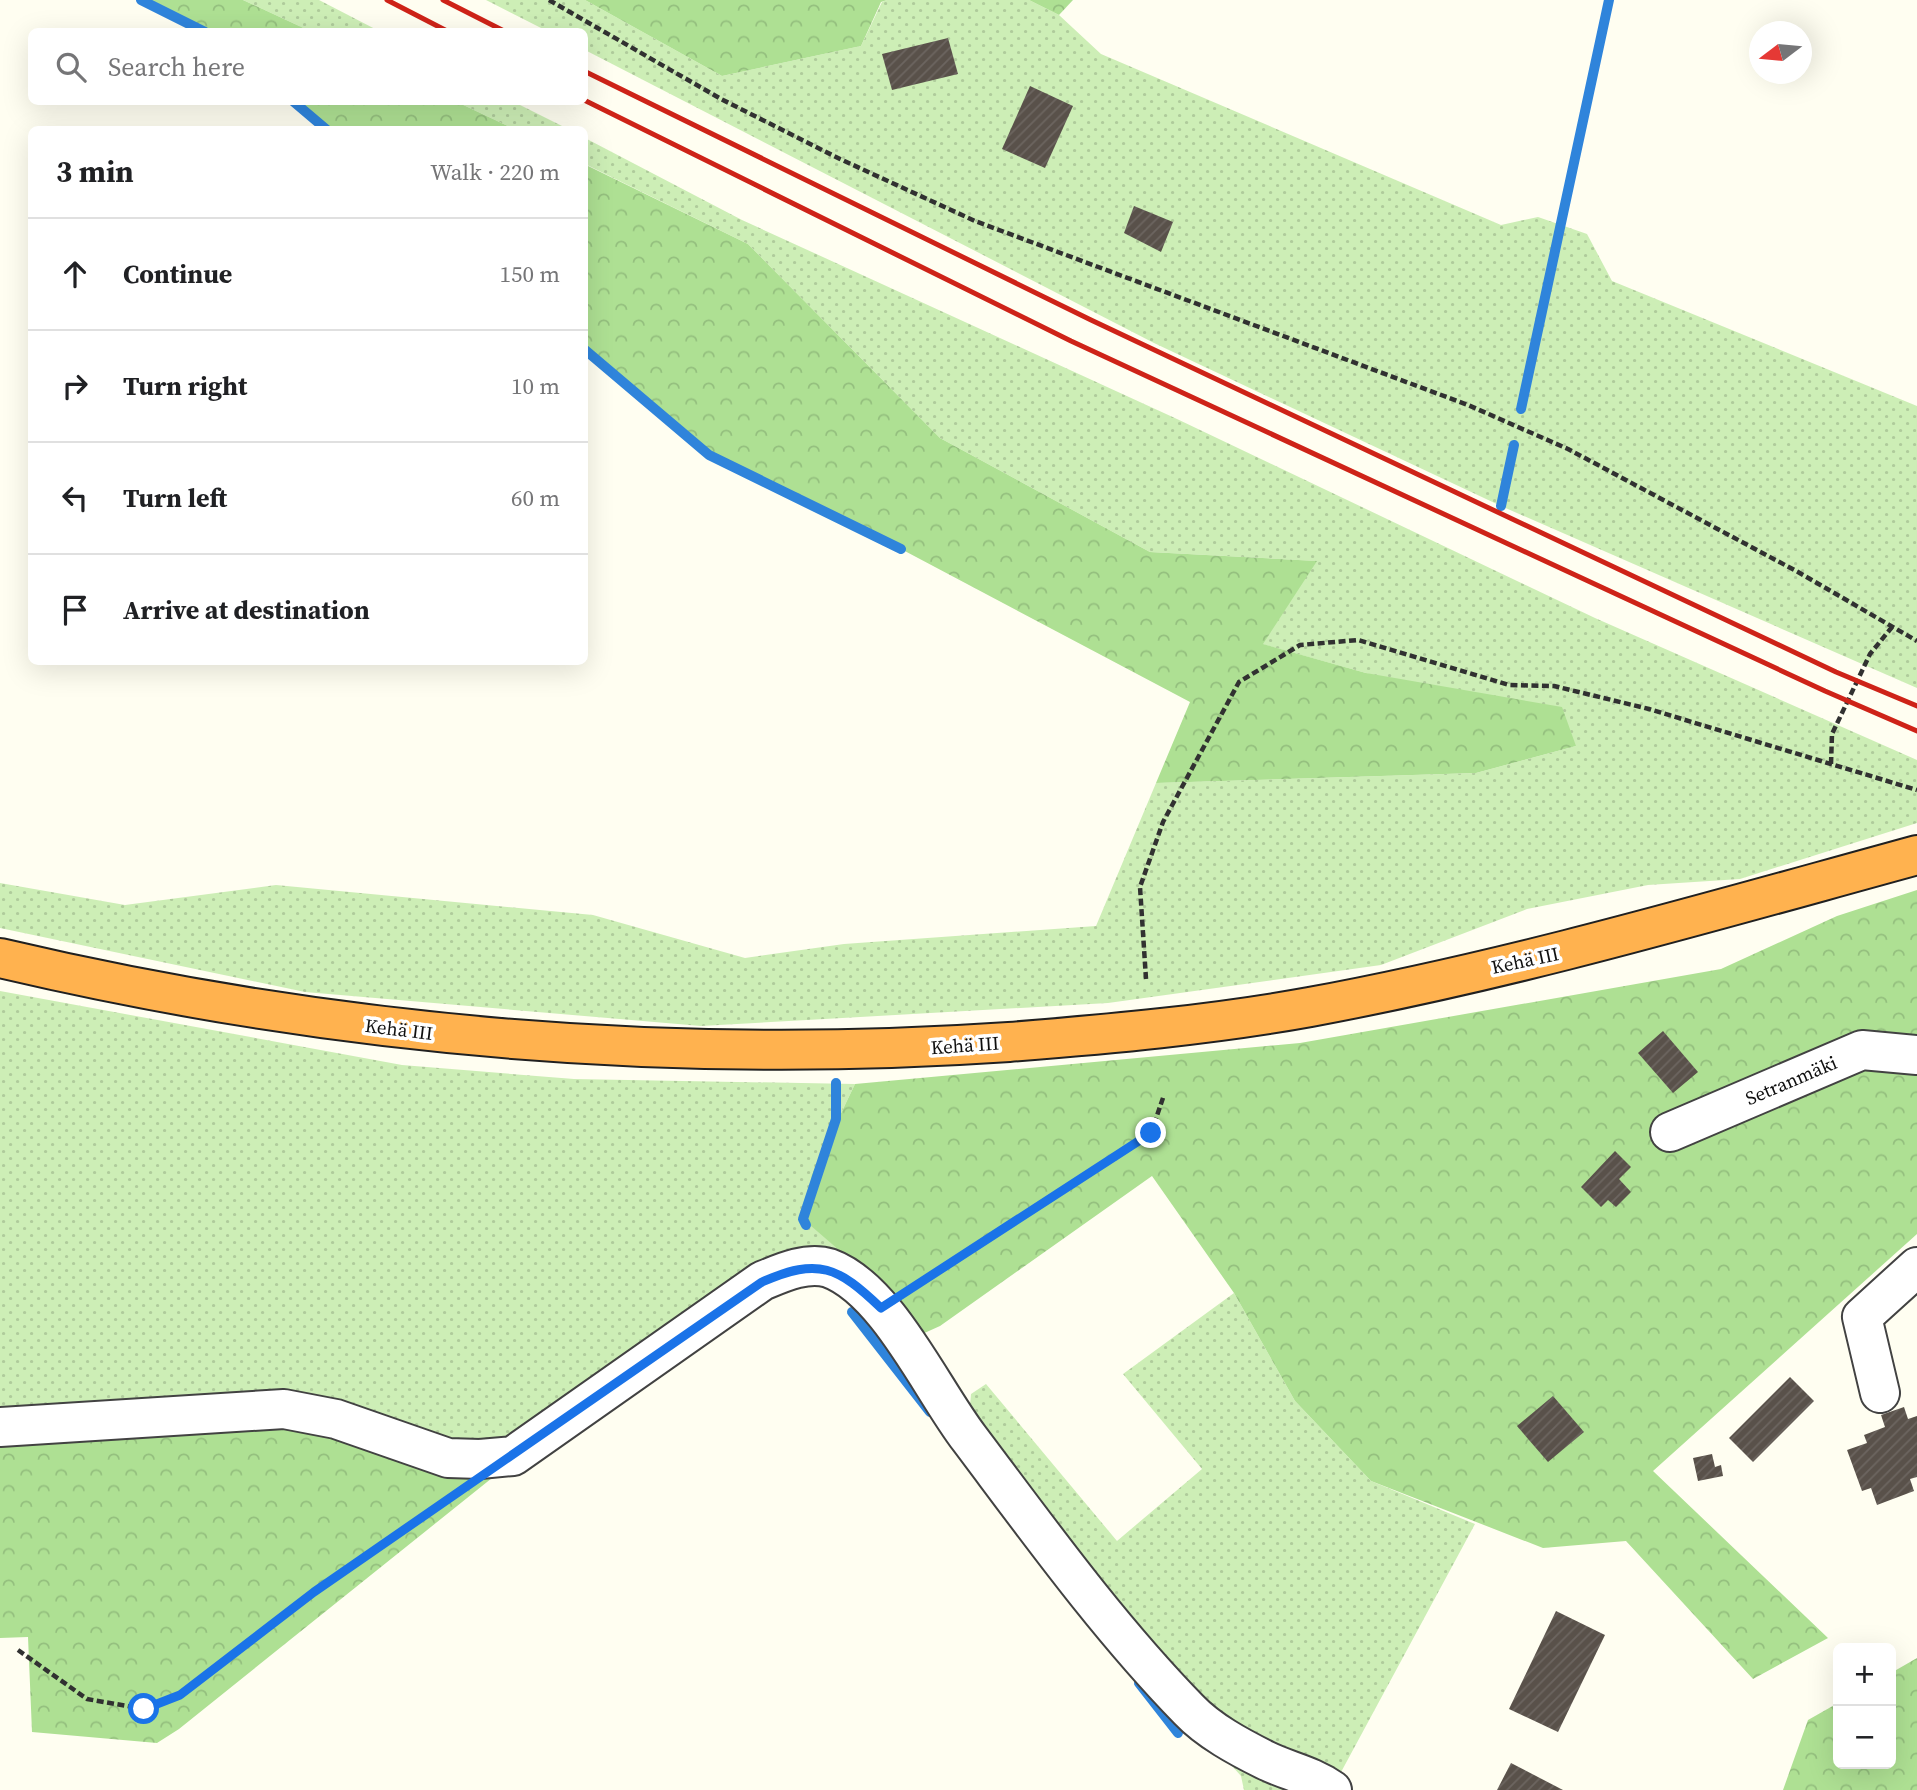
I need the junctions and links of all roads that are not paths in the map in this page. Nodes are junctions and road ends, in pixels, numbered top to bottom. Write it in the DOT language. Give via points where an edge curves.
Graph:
graph roads {
  1 [pos="1917,855"];
  2 [pos="0,958"];
  3 [pos="1917,1055"];
  4 [pos="1670,1132"];
  5 [pos="1917,1266"];
  6 [pos="1880,1393"];
  7 [pos="0,1427"];
  8 [pos="1332,1790"];
  1 -- 2 [label="highway, Kehä III" via="1578,949 1308,1007 1104,1035 914,1048 752,1052 556,1044 423,1032 243,1008"];
  3 -- 4 [label="street, Setranmäki" via="1862,1050"];
  5 -- 6 [label="street" via="1862,1317"];
  7 -- 8 [label="street" via="284,1409 336,1419 448,1458 513,1456 762,1282 793,1269 828,1268 881,1308 953,1418 1039,1531 1192,1713 1265,1760"];
}
